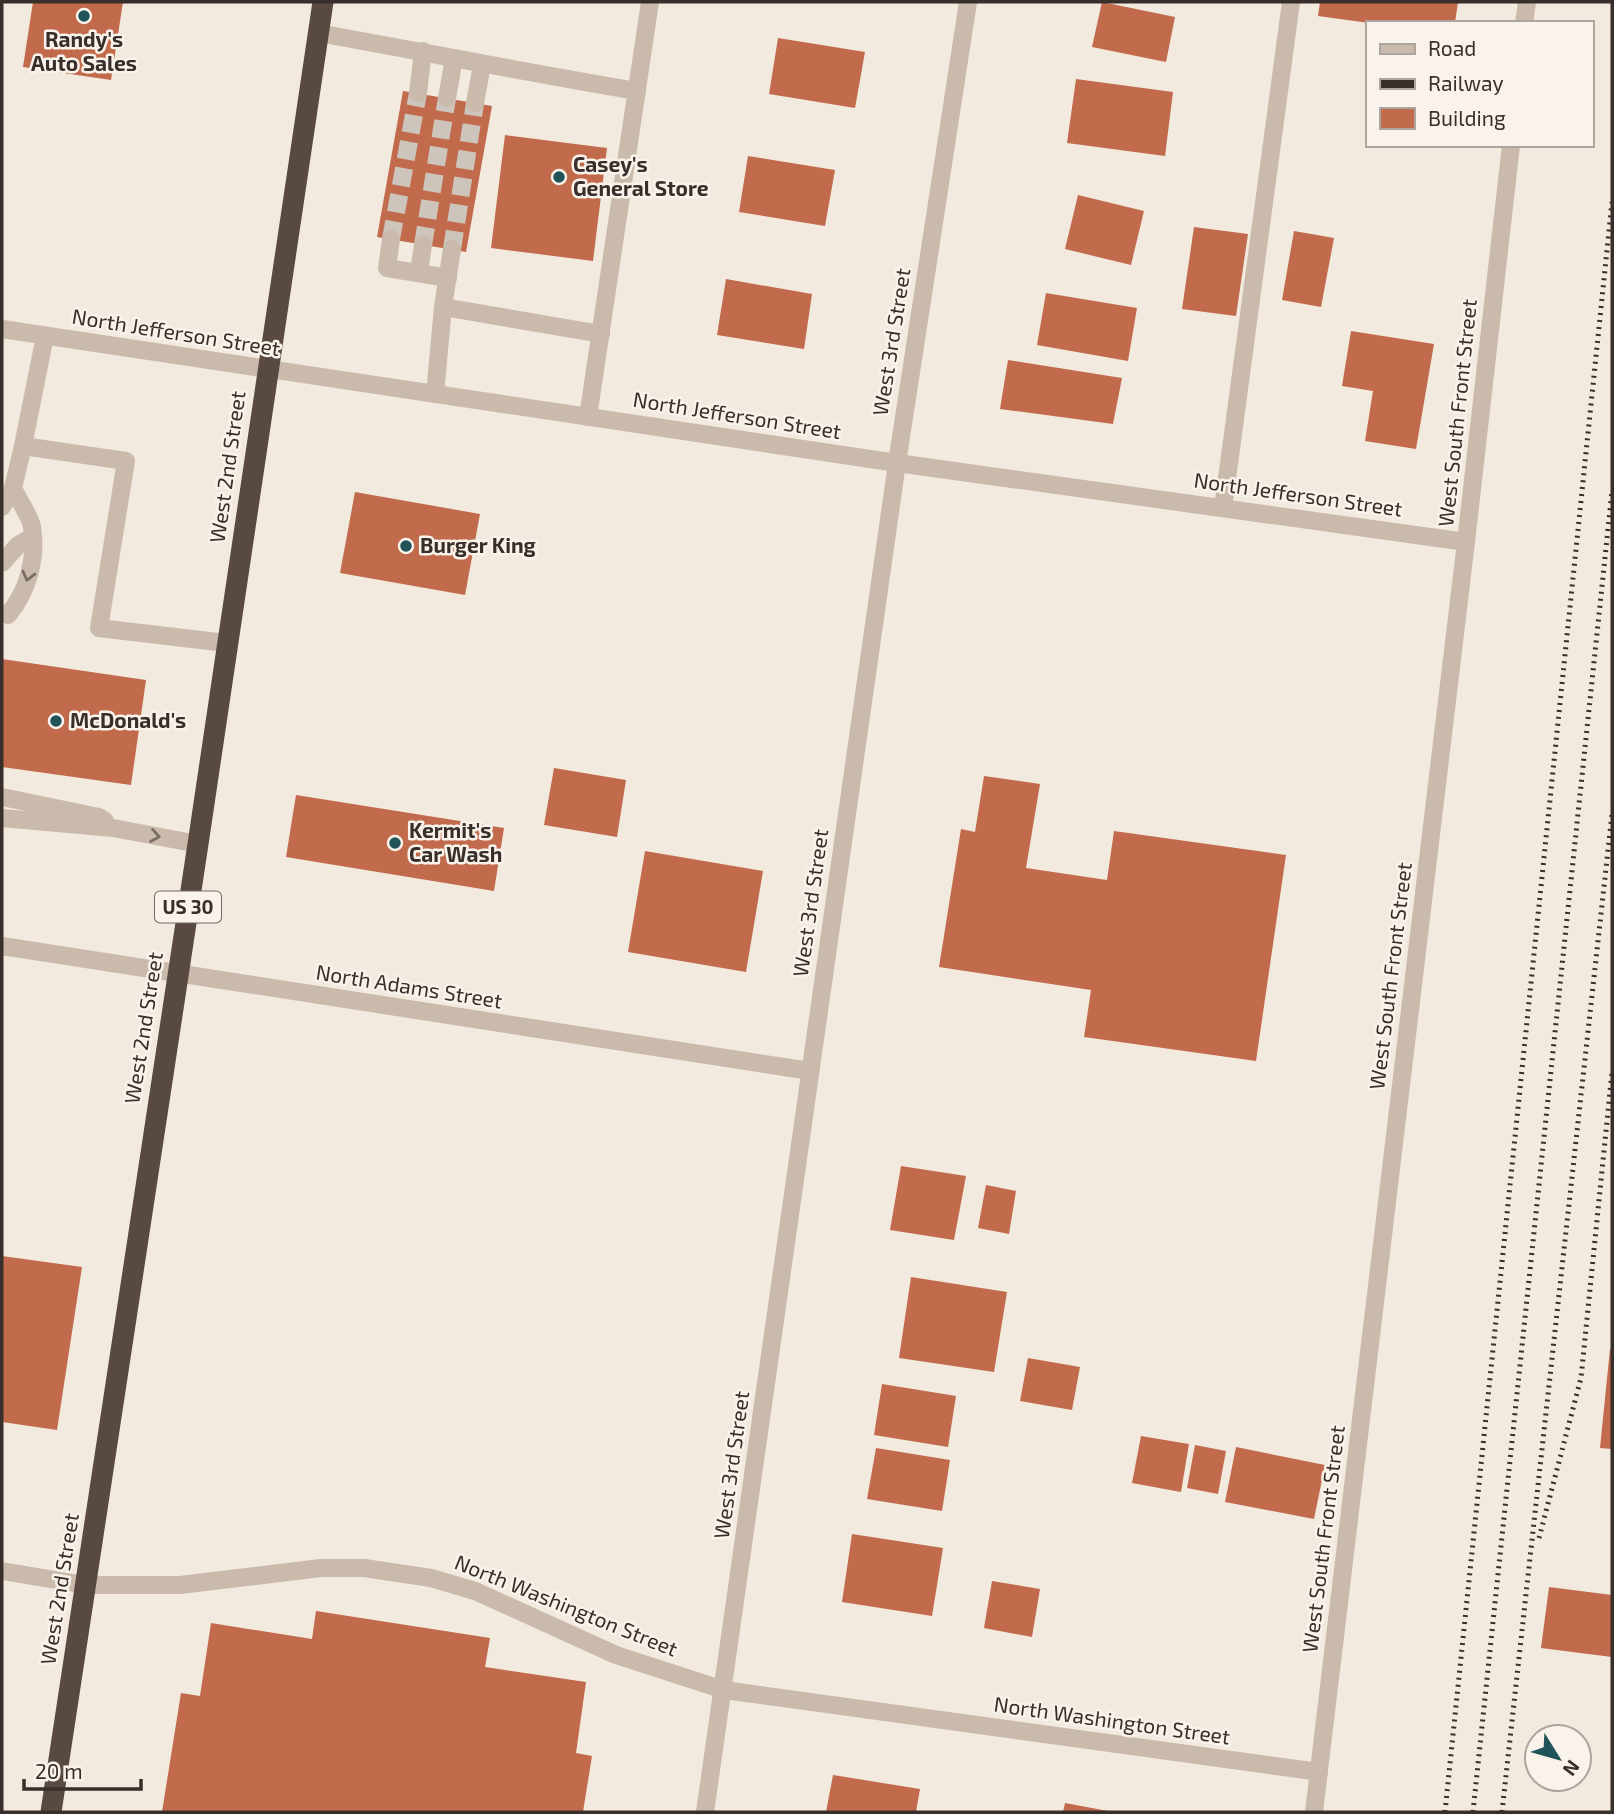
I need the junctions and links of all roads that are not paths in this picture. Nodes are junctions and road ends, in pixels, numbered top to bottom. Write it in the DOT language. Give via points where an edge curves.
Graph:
graph roads {
  1 [pos="323,2"];
  2 [pos="650,2"];
  3 [pos="968,2"];
  4 [pos="1291,2"];
  5 [pos="1527,2"];
  6 [pos="1524,21"];
  7 [pos="318,33"];
  8 [pos="423,51"];
  9 [pos="454,58"];
  10 [pos="482,65"];
  11 [pos="637,91"];
  12 [pos="418,93"];
  13 [pos="447,98"];
  14 [pos="475,103"];
  15 [pos="1511,147"];
  16 [pos="391,239"];
  17 [pos="424,245"];
  18 [pos="452,249"];
  19 [pos="419,272"];
  20 [pos="448,278"];
  21 [pos="443,307"];
  22 [pos="2,329"];
  23 [pos="601,334"];
  24 [pos="45,336"];
  25 [pos="267,370"];
  26 [pos="435,394"];
  27 [pos="588,417"];
  28 [pos="23,446"];
  29 [pos="897,463"];
  30 [pos="13,488"];
  31 [pos="2,507"];
  32 [pos="1223,508"];
  33 [pos="32,537"];
  34 [pos="1466,542"];
  35 [pos="2,563"];
  36 [pos="8,614"];
  37 [pos="226,643"];
  38 [pos="2,797"];
  39 [pos="2,818"];
  40 [pos="113,828"];
  41 [pos="198,844"];
  42 [pos="2,946"];
  43 [pos="177,974"];
  44 [pos="810,1071"];
  45 [pos="2,1571"];
  46 [pos="85,1585"];
  47 [pos="724,1690"];
  48 [pos="1319,1772"];
  49 [pos="51,1812"];
  50 [pos="705,1812"];
  51 [pos="1314,1812"];
  1 -- 7 [label="highway, West 2nd Street / US 30"];
  2 -- 11 [label="street"];
  3 -- 29 [label="street, West 3rd Street"];
  4 -- 32 [label="street"];
  5 -- 6 [label="street"];
  7 -- 8 [label="street"];
  7 -- 25 [label="highway, West 2nd Street / US 30"];
  8 -- 9 [label="street"];
  8 -- 12 [label="street"];
  9 -- 10 [label="street"];
  9 -- 13 [label="street"];
  10 -- 11 [label="street"];
  10 -- 14 [label="street"];
  11 -- 23 [label="street"];
  15 -- 34 [label="street, West South Front Street"];
  16 -- 19 [label="street" via="387,268"];
  17 -- 19 [label="street"];
  18 -- 20 [label="street"];
  19 -- 20 [label="street"];
  20 -- 21 [label="street"];
  21 -- 23 [label="street"];
  21 -- 26 [label="street"];
  22 -- 24 [label="street, North Jefferson Street"];
  23 -- 27 [label="street"];
  24 -- 25 [label="street, North Jefferson Street"];
  24 -- 28 [label="street"];
  25 -- 26 [label="street, North Jefferson Street"];
  25 -- 37 [label="highway, West 2nd Street / US 30"];
  26 -- 27 [label="street, North Jefferson Street"];
  27 -- 29 [label="street, North Jefferson Street"];
  28 -- 30 [label="street"];
  28 -- 37 [label="street" via="127,461 99,628"];
  29 -- 32 [label="street, North Jefferson Street"];
  29 -- 44 [label="street, West 3rd Street"];
  30 -- 31 [label="street"];
  30 -- 33 [label="street" via="32,525"];
  32 -- 34 [label="street, North Jefferson Street"];
  33 -- 35 [label="street"];
  33 -- 36 [label="street, one-way" via="27,584"];
  34 -- 48 [label="street, West South Front Street"];
  37 -- 41 [label="highway, West 2nd Street / US 30"];
  38 -- 40 [label="street" via="99,817"];
  39 -- 40 [label="street"];
  40 -- 41 [label="street, one-way"];
  41 -- 43 [label="highway, West 2nd Street / US 30"];
  42 -- 43 [label="street, North Adams Street"];
  43 -- 44 [label="street, North Adams Street"];
  43 -- 46 [label="highway, West 2nd Street / US 30"];
  44 -- 47 [label="street, West 3rd Street"];
  45 -- 46 [label="street, North Washington Street"];
  46 -- 47 [label="street, North Washington Street" via="180,1585 321,1567 430,1578 475,1591 615,1655"];
  46 -- 49 [label="highway, West 2nd Street / US 30"];
  47 -- 48 [label="street, North Washington Street"];
  47 -- 50 [label="street, West 3rd Street"];
  48 -- 51 [label="street, West South Front Street"];
}
